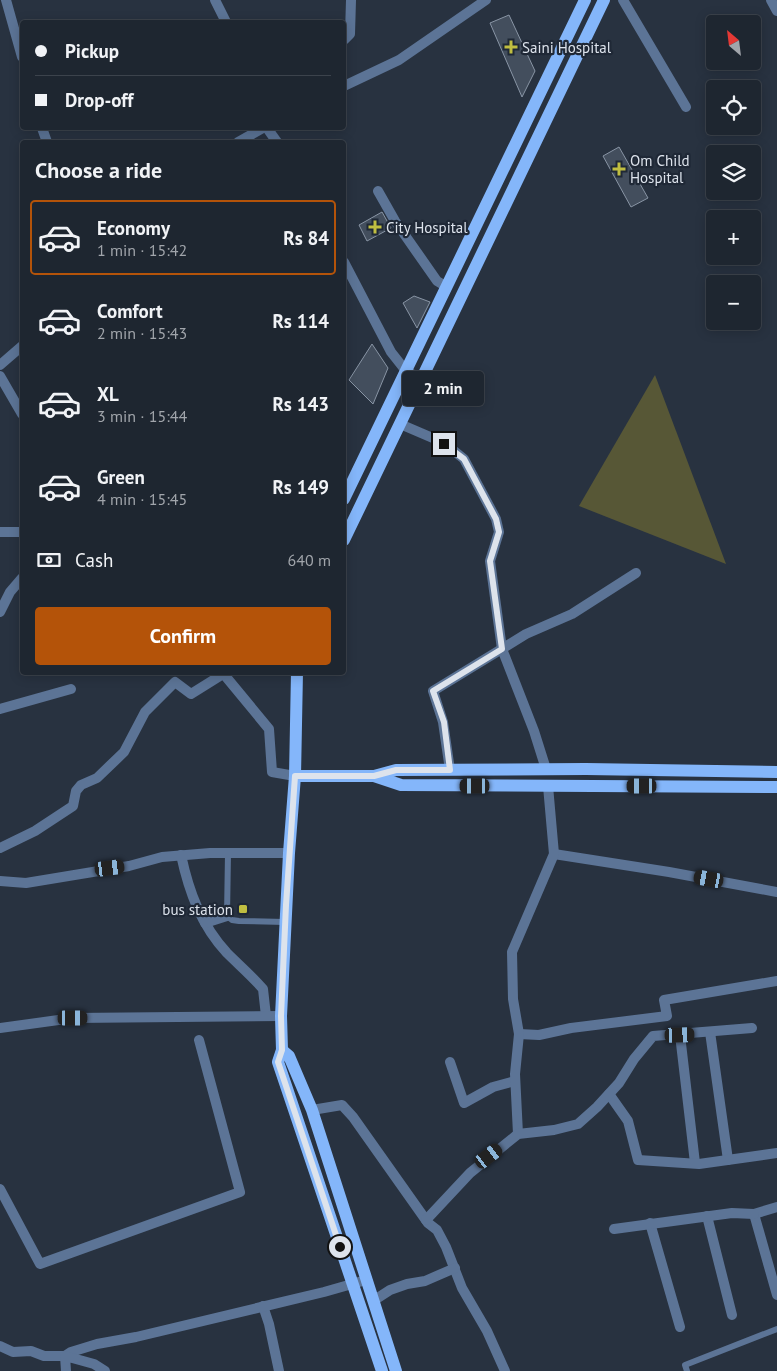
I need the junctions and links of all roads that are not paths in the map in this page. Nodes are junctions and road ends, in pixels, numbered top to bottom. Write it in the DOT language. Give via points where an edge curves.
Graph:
graph roads {
  1 [pos="6,0"];
  2 [pos="216,0"];
  3 [pos="350,0"];
  4 [pos="486,0"];
  5 [pos="585,0"];
  6 [pos="604,0"];
  7 [pos="623,0"];
  8 [pos="771,0"];
  9 [pos="777,11"];
  10 [pos="225,20"];
  11 [pos="346,38"];
  12 [pos="20,50"];
  13 [pos="346,85"];
  14 [pos="686,107"];
  15 [pos="259,130"];
  16 [pos="242,140"];
  17 [pos="378,192"];
  18 [pos="346,266"];
  19 [pos="447,287"];
  20 [pos="20,348"];
  21 [pos="0,365"];
  22 [pos="406,371"];
  23 [pos="0,376"];
  24 [pos="421,379"];
  25 [pos="20,411"];
  26 [pos="400,424"];
  27 [pos="361,464"];
  28 [pos="376,470"];
  29 [pos="346,495"];
  30 [pos="0,532"];
  31 [pos="20,532"];
  32 [pos="346,536"];
  33 [pos="636,573"];
  34 [pos="20,580"];
  35 [pos="0,612"];
  36 [pos="502,649"];
  37 [pos="220,675"];
  38 [pos="225,675"];
  39 [pos="296,675"];
  40 [pos="71,689"];
  41 [pos="0,709"];
  42 [pos="546,769"];
  43 [pos="450,770"];
  44 [pos="777,772"];
  45 [pos="295,776"];
  46 [pos="374,776"];
  47 [pos="548,786"];
  48 [pos="777,787"];
  49 [pos="0,848"];
  50 [pos="228,853"];
  51 [pos="289,853"];
  52 [pos="554,854"];
  53 [pos="181,855"];
  54 [pos="0,881"];
  55 [pos="777,892"];
  56 [pos="228,916"];
  57 [pos="285,922"];
  58 [pos="205,923"];
  59 [pos="777,981"];
  60 [pos="266,1016"];
  61 [pos="281,1016"];
  62 [pos="0,1028"];
  63 [pos="752,1028"];
  64 [pos="710,1032"];
  65 [pos="519,1034"];
  66 [pos="680,1035"];
  67 [pos="199,1040"];
  68 [pos="282,1050"];
  69 [pos="450,1062"];
  70 [pos="515,1081"];
  71 [pos="610,1094"];
  72 [pos="312,1110"];
  73 [pos="518,1134"];
  74 [pos="777,1153"];
  75 [pos="728,1160"];
  76 [pos="695,1163"];
  77 [pos="0,1189"];
  78 [pos="777,1207"];
  79 [pos="754,1214"];
  80 [pos="707,1216"];
  81 [pos="426,1220"];
  82 [pos="650,1223"];
  83 [pos="614,1229"];
  84 [pos="455,1268"];
  85 [pos="366,1280"];
  86 [pos="353,1284"];
  87 [pos="777,1295"];
  88 [pos="373,1301"];
  89 [pos="263,1306"];
  90 [pos="732,1315"];
  91 [pos="680,1327"];
  92 [pos="777,1329"];
  93 [pos="0,1346"];
  94 [pos="65,1356"];
  95 [pos="66,1371"];
  96 [pos="105,1371"];
  97 [pos="279,1371"];
  98 [pos="382,1371"];
  99 [pos="396,1371"];
  100 [pos="505,1371"];
  101 [pos="688,1371"];
  1 -- 12 [label="street"];
  2 -- 10 [label="street"];
  3 -- 11 [label="street" via="350,34"];
  4 -- 13 [label="street" via="399,60"];
  5 -- 19 [label="main road"];
  6 -- 24 [label="main road"];
  7 -- 14 [label="street"];
  8 -- 9 [label="street"];
  15 -- 16 [label="street"];
  17 -- 19 [label="street" via="437,281"];
  18 -- 22 [label="street" via="391,352"];
  19 -- 22 [label="main road"];
  20 -- 21 [label="street"];
  22 -- 24 [label="street"];
  22 -- 27 [label="main road"];
  23 -- 25 [label="street"];
  24 -- 26 [label="main road"];
  26 -- 28 [label="main road"];
  26 -- 36 [label="street" via="435,439 464,459 496,519 499,532 490,561"];
  27 -- 28 [label="main road"];
  27 -- 29 [label="main road"];
  28 -- 32 [label="main road"];
  30 -- 31 [label="street"];
  33 -- 36 [label="street" via="572,614 526,634"];
  34 -- 35 [label="street"];
  36 -- 42 [label="street"];
  36 -- 43 [label="street" via="433,691 444,722"];
  37 -- 49 [label="street" via="191,694 175,682 145,712 124,752 97,778 76,791 73,806 35,831"];
  38 -- 45 [label="street" via="269,730 272,772"];
  39 -- 45 [label="main road"];
  40 -- 41 [label="street"];
  42 -- 43 [label="main road"];
  42 -- 44 [label="main road"];
  43 -- 46 [label="main road" via="396,770"];
  45 -- 46 [label="main road"];
  45 -- 51 [label="main road"];
  46 -- 47 [label="main road" via="401,785"];
  47 -- 48 [label="main road"];
  47 -- 52 [label="street"];
  50 -- 51 [label="street"];
  50 -- 53 [label="street"];
  50 -- 56 [label="lane"];
  51 -- 57 [label="main road"];
  52 -- 55 [label="street"];
  52 -- 65 [label="street" via="512,952 513,999"];
  53 -- 54 [label="street" via="26,883"];
  53 -- 58 [label="street" via="193,902"];
  56 -- 57 [label="lane" via="239,921"];
  56 -- 58 [label="street"];
  57 -- 61 [label="main road"];
  58 -- 60 [label="street" via="225,951 263,988"];
  59 -- 65 [label="street" via="664,1000 667,1016 539,1035"];
  60 -- 61 [label="street"];
  60 -- 62 [label="street" via="73,1018"];
  61 -- 68 [label="main road"];
  63 -- 64 [label="street"];
  64 -- 66 [label="street"];
  64 -- 75 [label="street"];
  65 -- 70 [label="street"];
  66 -- 71 [label="street" via="653,1036"];
  66 -- 76 [label="street"];
  67 -- 77 [label="street" via="240,1192 40,1264"];
  68 -- 72 [label="main road" via="289,1056"];
  68 -- 86 [label="main road" via="278,1062"];
  69 -- 70 [label="street" via="464,1103"];
  70 -- 73 [label="street"];
  71 -- 73 [label="street" via="578,1124"];
  71 -- 76 [label="street" via="628,1121 638,1160"];
  72 -- 81 [label="street" via="342,1105 354,1117"];
  72 -- 85 [label="main road"];
  73 -- 81 [label="street" via="470,1173"];
  74 -- 75 [label="street"];
  75 -- 76 [label="street"];
  78 -- 79 [label="street"];
  79 -- 80 [label="street"];
  79 -- 87 [label="street"];
  80 -- 82 [label="street"];
  80 -- 90 [label="street"];
  81 -- 84 [label="street" via="437,1230"];
  82 -- 83 [label="street"];
  82 -- 91 [label="street"];
  84 -- 88 [label="street" via="425,1281 390,1290"];
  84 -- 100 [label="street"];
  85 -- 86 [label="street"];
  85 -- 88 [label="main road"];
  86 -- 89 [label="street"];
  86 -- 98 [label="main road"];
  88 -- 99 [label="main road"];
  89 -- 94 [label="street" via="97,1344"];
  89 -- 97 [label="street"];
  92 -- 101 [label="lane" via="685,1365"];
  93 -- 94 [label="street" via="13,1352"];
  94 -- 95 [label="street"];
  94 -- 96 [label="street" via="94,1364"];
}
